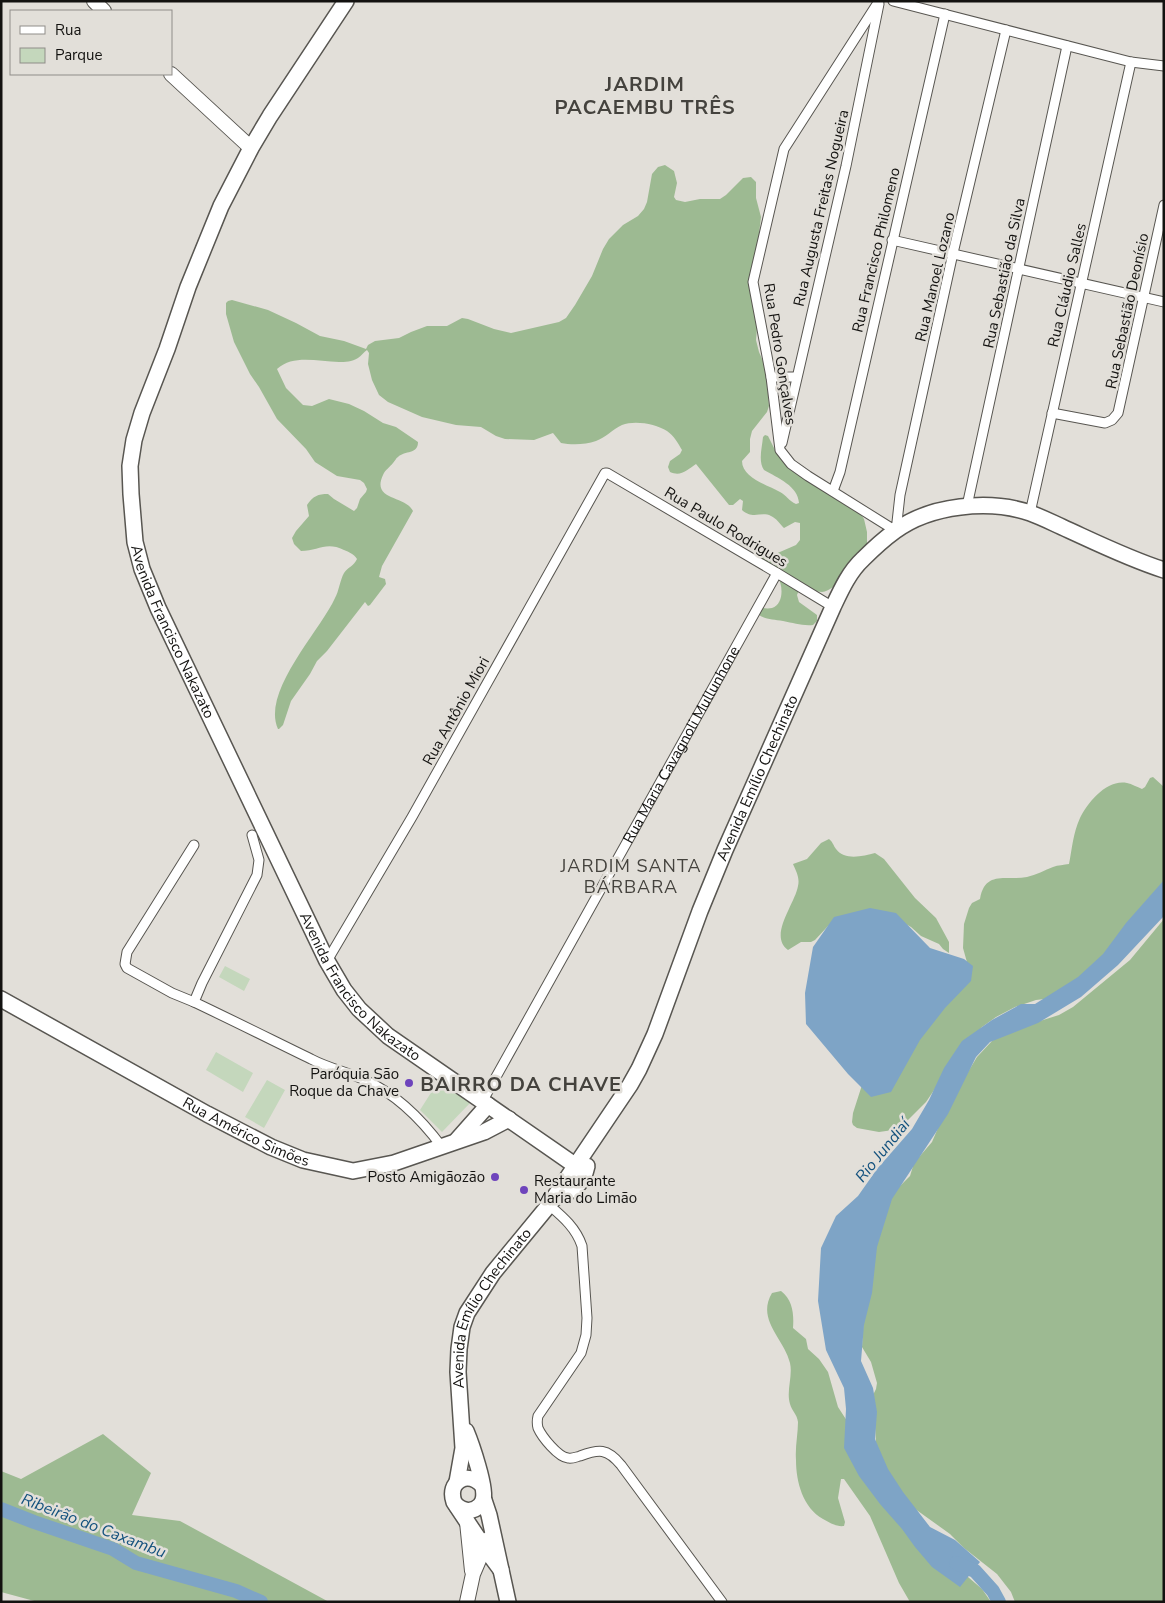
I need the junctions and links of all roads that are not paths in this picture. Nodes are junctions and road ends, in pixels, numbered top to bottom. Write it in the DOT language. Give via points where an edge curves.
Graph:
graph roads {
  1 [pos="94,1"];
  2 [pos="346,1"];
  3 [pos="879,1"];
  4 [pos="893,1"];
  5 [pos="103,10"];
  6 [pos="945,14"];
  7 [pos="1006,30"];
  8 [pos="1067,46"];
  9 [pos="1131,62"];
  10 [pos="1164,66"];
  11 [pos="172,75"];
  12 [pos="251,148"];
  13 [pos="1164,205"];
  14 [pos="892,240"];
  15 [pos="953,253"];
  16 [pos="1019,269"];
  17 [pos="1081,283"];
  18 [pos="1144,298"];
  19 [pos="1164,302"];
  20 [pos="771,377"];
  21 [pos="796,377"];
  22 [pos="1052,413"];
  23 [pos="780,450"];
  24 [pos="604,473"];
  25 [pos="833,491"];
  26 [pos="967,506"];
  27 [pos="1030,513"];
  28 [pos="896,531"];
  29 [pos="1161,568"];
  30 [pos="777,573"];
  31 [pos="832,607"];
  32 [pos="252,835"];
  33 [pos="194,845"];
  34 [pos="326,961"];
  35 [pos="1,998"];
  36 [pos="194,1002"];
  37 [pos="485,1103"];
  38 [pos="508,1118"];
  39 [pos="528,1131"];
  40 [pos="484,1132"];
  41 [pos="449,1144"];
  42 [pos="580,1171"];
  43 [pos="552,1201"];
  44 [pos="462,1422"];
  45 [pos="458,1482"];
  46 [pos="483,1492"];
  47 [pos="457,1506"];
  48 [pos="467,1522"];
  49 [pos="492,1529"];
  50 [pos="484,1547"];
  51 [pos="501,1570"];
  52 [pos="472,1574"];
  53 [pos="467,1602"];
  54 [pos="508,1602"];
  55 [pos="722,1602"];
  1 -- 5 [label="main road"];
  2 -- 12 [label="main road, Avenida Francisco Nakazato"];
  3 -- 20 [label="street, Rua Pedro Gonçalves" via="784,149 753,282"];
  3 -- 21 [label="street, Rua Augusta Freitas Nogueira" via="846,166"];
  4 -- 6 [label="street"];
  6 -- 7 [label="street"];
  6 -- 14 [label="street, Rua Francisco Philomeno"];
  7 -- 8 [label="street"];
  7 -- 15 [label="street, Rua Manoel Lozano"];
  8 -- 9 [label="street"];
  8 -- 16 [label="street, Rua Sebastião da Silva"];
  9 -- 10 [label="street"];
  9 -- 17 [label="street, Rua Cláudio Salles"];
  11 -- 12 [label="main road"];
  12 -- 34 [label="main road, Avenida Francisco Nakazato" via="221,206 188,287 134,440 130,466 135,542 158,608"];
  13 -- 18 [label="street, Rua Sebastião Deonísio"];
  14 -- 15 [label="street"];
  14 -- 25 [label="street, Rua Francisco Philomeno"];
  15 -- 16 [label="street"];
  15 -- 28 [label="street, Rua Manoel Lozano" via="900,495"];
  16 -- 17 [label="street"];
  16 -- 26 [label="street, Rua Sebastião da Silva"];
  17 -- 18 [label="street"];
  17 -- 22 [label="street, Rua Cláudio Salles"];
  18 -- 19 [label="street"];
  18 -- 22 [label="street, Rua Sebastião Deonísio" via="1118,413 1105,423"];
  20 -- 21 [label="street"];
  20 -- 23 [label="street, Rua Pedro Gonçalves"];
  21 -- 23 [label="street, Rua Augusta Freitas Nogueira"];
  22 -- 27 [label="street, Rua Cláudio Salles"];
  23 -- 25 [label="street" via="791,464"];
  24 -- 30 [label="street, Rua Paulo Rodrigues"];
  24 -- 34 [label="street, Rua Antônio Miori" via="412,817"];
  25 -- 28 [label="street"];
  26 -- 27 [label="main road, Avenida Emílio Chechinato" via="1003,506"];
  26 -- 28 [label="main road, Avenida Emílio Chechinato" via="920,518"];
  27 -- 29 [label="main road, Avenida Emílio Chechinato"];
  28 -- 31 [label="main road, Avenida Emílio Chechinato" via="862,560"];
  30 -- 31 [label="street, Rua Paulo Rodrigues"];
  30 -- 37 [label="street, Rua Maria Cavagnoli Mullunhone"];
  31 -- 42 [label="main road, Avenida Emílio Chechinato" via="714,876 655,1034 630,1086 588,1147"];
  32 -- 36 [label="street" via="259,860 257,875"];
  33 -- 36 [label="street" via="128,952 125,964 172,993"];
  34 -- 37 [label="main road, Avenida Francisco Nakazato" via="359,1009 388,1036"];
  35 -- 41 [label="main road, Rua Américo Simões" via="207,1114 303,1160 353,1171 403,1161"];
  36 -- 41 [label="street" via="314,1061 384,1089"];
  37 -- 38 [label="main road, Avenida Francisco Nakazato"];
  37 -- 41 [label="main road, Rua Maria Cavagnoli Mullunhone"];
  38 -- 39 [label="main road, Avenida Francisco Nakazato"];
  38 -- 40 [label="main road, Rua Américo Simões"];
  39 -- 40 [label="main road"];
  39 -- 42 [label="main road, Avenida Francisco Nakazato"];
  40 -- 41 [label="main road, Rua Américo Simões"];
  42 -- 43 [label="main road, Avenida Emílio Chechinato" via="578,1185"];
  43 -- 44 [label="main road, Avenida Emílio Chechinato" via="493,1273 467,1313 459,1349"];
  43 -- 55 [label="street" via="579,1236 584,1258 586,1335 581,1353 538,1416 538,1427 544,1438 565,1457 594,1451 611,1454"];
  44 -- 45 [label="main road, Avenida Emílio Chechinato" via="463,1448"];
  44 -- 46 [label="main road, Avenida Emílio Chechinato" via="474,1451"];
  45 -- 46 [label="main road" via="468,1478 478,1481"];
  45 -- 47 [label="main road" via="452,1491"];
  46 -- 47 [label="main road" via="479,1507 464,1510"];
  46 -- 49 [label="main road, Avenida Emílio Chechinato"];
  47 -- 48 [label="main road"];
  48 -- 50 [label="main road"];
  48 -- 52 [label="main road"];
  49 -- 50 [label="main road"];
  49 -- 51 [label="main road, Avenida Emílio Chechinato"];
  50 -- 51 [label="main road"];
  50 -- 52 [label="main road"];
  51 -- 54 [label="main road, Avenida Emílio Chechinato"];
  52 -- 53 [label="main road"];
}
